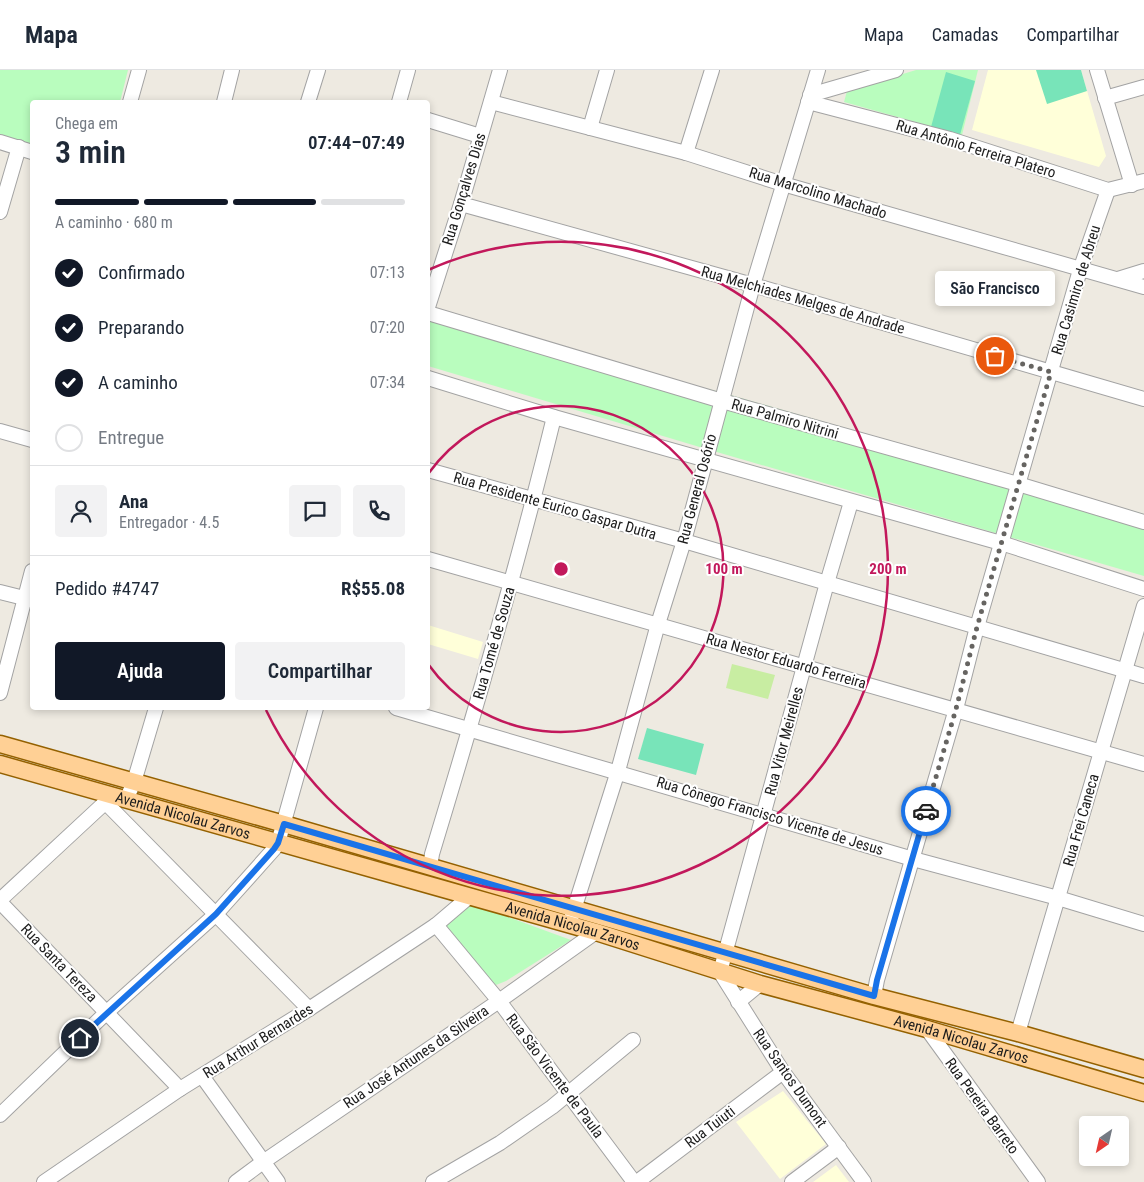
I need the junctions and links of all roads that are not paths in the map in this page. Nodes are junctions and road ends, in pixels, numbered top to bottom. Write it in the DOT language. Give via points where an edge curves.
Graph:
graph roads {
  1 [pos="139,70"];
  2 [pos="232,70"];
  3 [pos="318,70"];
  4 [pos="408,70"];
  5 [pos="500,70"];
  6 [pos="607,70"];
  7 [pos="712,70"];
  8 [pos="818,70"];
  9 [pos="896,70"];
  10 [pos="1097,70"];
  11 [pos="842,86"];
  12 [pos="1144,87"];
  13 [pos="1106,98"];
  14 [pos="809,99"];
  15 [pos="131,100"];
  16 [pos="224,100"];
  17 [pos="309,100"];
  18 [pos="400,100"];
  19 [pos="491,102"];
  20 [pos="842,110"];
  21 [pos="430,121"];
  22 [pos="590,128"];
  23 [pos="480,136"];
  24 [pos="0,142"];
  25 [pos="26,150"];
  26 [pos="686,153"];
  27 [pos="1138,183"];
  28 [pos="783,184"];
  29 [pos="1108,190"];
  30 [pos="461,204"];
  31 [pos="0,212"];
  32 [pos="1080,270"];
  33 [pos="1144,271"];
  34 [pos="1118,279"];
  35 [pos="752,285"];
  36 [pos="1144,287"];
  37 [pos="430,301"];
  38 [pos="430,314"];
  39 [pos="1051,372"];
  40 [pos="430,379"];
  41 [pos="1144,399"];
  42 [pos="722,402"];
  43 [pos="554,417"];
  44 [pos="0,431"];
  45 [pos="30,436"];
  46 [pos="705,459"];
  47 [pos="430,471"];
  48 [pos="1018,484"];
  49 [pos="534,499"];
  50 [pos="852,502"];
  51 [pos="1144,522"];
  52 [pos="684,541"];
  53 [pos="1001,544"];
  54 [pos="430,560"];
  55 [pos="512,582"];
  56 [pos="827,583"];
  57 [pos="30,585"];
  58 [pos="1144,589"];
  59 [pos="0,592"];
  60 [pos="28,599"];
  61 [pos="1144,606"];
  62 [pos="658,624"];
  63 [pos="977,627"];
  64 [pos="804,666"];
  65 [pos="1126,671"];
  66 [pos="1144,676"];
  67 [pos="0,693"];
  68 [pos="956,709"];
  69 [pos="155,710"];
  70 [pos="315,710"];
  71 [pos="403,710"];
  72 [pos="470,729"];
  73 [pos="0,744"];
  74 [pos="1101,752"];
  75 [pos="0,764"];
  76 [pos="1144,764"];
  77 [pos="618,771"];
  78 [pos="134,782"];
  79 [pos="114,800"];
  80 [pos="763,814"];
  81 [pos="284,824"];
  82 [pos="278,843"];
  83 [pos="912,859"];
  84 [pos="430,867"];
  85 [pos="426,884"];
  86 [pos="470,896"];
  87 [pos="1058,898"];
  88 [pos="0,901"];
  89 [pos="574,908"];
  90 [pos="216,914"];
  91 [pos="569,924"];
  92 [pos="1144,924"];
  93 [pos="436,925"];
  94 [pos="596,932"];
  95 [pos="726,952"];
  96 [pos="720,972"];
  97 [pos="760,984"];
  98 [pos="874,996"];
  99 [pos="499,1001"];
  100 [pos="738,1002"];
  101 [pos="309,1009"];
  102 [pos="107,1012"];
  103 [pos="927,1029"];
  104 [pos="1018,1033"];
  105 [pos="633,1040"];
  106 [pos="1144,1069"];
  107 [pos="783,1072"];
  108 [pos="202,1076"];
  109 [pos="180,1089"];
  110 [pos="568,1093"];
  111 [pos="1144,1093"];
  112 [pos="0,1115"];
  113 [pos="839,1147"];
  114 [pos="263,1162"];
  115 [pos="1035,1181"];
  116 [pos="44,1182"];
  117 [pos="236,1182"];
  118 [pos="278,1182"];
  119 [pos="433,1182"];
  120 [pos="635,1182"];
  121 [pos="792,1182"];
  122 [pos="864,1182"];
  1 -- 15 [label="street"];
  2 -- 16 [label="street"];
  3 -- 17 [label="street"];
  4 -- 18 [label="street"];
  5 -- 19 [label="street, Rua Gonçalves Dias"];
  6 -- 22 [label="street"];
  7 -- 26 [label="street"];
  8 -- 14 [label="street, Rua General Osório"];
  9 -- 11 [label="street"];
  10 -- 13 [label="street"];
  11 -- 14 [label="street"];
  11 -- 20 [label="street" via="839,102"];
  12 -- 13 [label="street"];
  13 -- 27 [label="street"];
  14 -- 20 [label="street, Rua Antônio Ferreira Platero"];
  14 -- 28 [label="street, Rua General Osório"];
  19 -- 22 [label="street, Rua Marcolino Machado"];
  19 -- 23 [label="street, Rua Gonçalves Dias"];
  20 -- 29 [label="street, Rua Antônio Ferreira Platero" via="950,139"];
  21 -- 23 [label="street"];
  22 -- 26 [label="street, Rua Marcolino Machado"];
  23 -- 30 [label="street, Rua Gonçalves Dias"];
  24 -- 25 [label="street"];
  25 -- 31 [label="street"];
  26 -- 28 [label="street, Rua Marcolino Machado"];
  27 -- 29 [label="street"];
  28 -- 32 [label="street, Rua Marcolino Machado"];
  28 -- 35 [label="street, Rua General Osório"];
  29 -- 32 [label="street, Rua Casimiro de Abreu"];
  30 -- 35 [label="street, Rua Melchiades Melges de Andrade"];
  30 -- 37 [label="street, Rua Gonçalves Dias"];
  32 -- 34 [label="street, Rua Marcolino Machado"];
  32 -- 39 [label="street, Rua Casimiro de Abreu"];
  33 -- 34 [label="street"];
  34 -- 36 [label="street, Rua Marcolino Machado"];
  35 -- 39 [label="street, Rua Melchiades Melges de Andrade"];
  35 -- 42 [label="street, Rua General Osório"];
  38 -- 42 [label="street, Rua Palmiro Nitrini"];
  39 -- 41 [label="street, Rua Melchiades Melges de Andrade"];
  39 -- 48 [label="street, Rua Casimiro de Abreu"];
  40 -- 43 [label="street"];
  42 -- 46 [label="street, Rua General Osório"];
  42 -- 48 [label="street, Rua Palmiro Nitrini"];
  43 -- 46 [label="street"];
  43 -- 49 [label="street, Rua Tomé de Souza"];
  44 -- 45 [label="street"];
  46 -- 50 [label="street"];
  46 -- 52 [label="street, Rua General Osório"];
  47 -- 49 [label="street, Rua Presidente Eurico Gaspar Dutra"];
  48 -- 51 [label="street, Rua Palmiro Nitrini"];
  48 -- 53 [label="street, Rua Casimiro de Abreu"];
  49 -- 52 [label="street, Rua Presidente Eurico Gaspar Dutra"];
  49 -- 55 [label="street, Rua Tomé de Souza"];
  50 -- 53 [label="street"];
  50 -- 56 [label="street, Rua Vitor Meirelles"];
  52 -- 56 [label="street, Rua Presidente Eurico Gaspar Dutra"];
  52 -- 62 [label="street, Rua General Osório"];
  53 -- 58 [label="street"];
  53 -- 63 [label="street, Rua Casimiro de Abreu"];
  54 -- 55 [label="street, Rua Nestor Eduardo Ferreira"];
  55 -- 62 [label="street, Rua Nestor Eduardo Ferreira"];
  55 -- 72 [label="street, Rua Tomé de Souza"];
  56 -- 63 [label="street, Rua Presidente Eurico Gaspar Dutra"];
  56 -- 64 [label="street, Rua Vitor Meirelles"];
  57 -- 60 [label="street"];
  59 -- 60 [label="street"];
  60 -- 67 [label="street"];
  61 -- 65 [label="street, Rua Frei Caneca"];
  62 -- 64 [label="street, Rua Nestor Eduardo Ferreira"];
  62 -- 77 [label="street, Rua General Osório"];
  63 -- 65 [label="street, Rua Presidente Eurico Gaspar Dutra"];
  63 -- 68 [label="street, Rua Casimiro de Abreu"];
  64 -- 68 [label="street, Rua Nestor Eduardo Ferreira"];
  64 -- 80 [label="street, Rua Vitor Meirelles"];
  65 -- 66 [label="street, Rua Presidente Eurico Gaspar Dutra"];
  65 -- 74 [label="street, Rua Frei Caneca"];
  68 -- 74 [label="street, Rua Nestor Eduardo Ferreira"];
  68 -- 83 [label="street, Rua Casimiro de Abreu"];
  69 -- 78 [label="street"];
  70 -- 81 [label="street"];
  71 -- 72 [label="street, Rua Cônego Francisco Vicente de Jesus"];
  72 -- 77 [label="street, Rua Cônego Francisco Vicente de Jesus"];
  72 -- 84 [label="street, Rua Tomé de Souza"];
  73 -- 78 [label="main road, Avenida Nicolau Zarvos"];
  74 -- 76 [label="street, Rua Nestor Eduardo Ferreira"];
  74 -- 87 [label="street, Rua Frei Caneca"];
  75 -- 79 [label="main road, Avenida Nicolau Zarvos"];
  77 -- 80 [label="street, Rua Cônego Francisco Vicente de Jesus"];
  77 -- 89 [label="street, Rua General Osório"];
  78 -- 79 [label="street"];
  78 -- 81 [label="main road, Avenida Nicolau Zarvos"];
  79 -- 82 [label="main road, Avenida Nicolau Zarvos"];
  79 -- 88 [label="street"];
  79 -- 90 [label="street"];
  80 -- 83 [label="street, Rua Cônego Francisco Vicente de Jesus"];
  80 -- 95 [label="street, Rua Vitor Meirelles"];
  81 -- 82 [label="street"];
  81 -- 84 [label="main road, Avenida Nicolau Zarvos"];
  82 -- 85 [label="main road, Avenida Nicolau Zarvos"];
  82 -- 90 [label="street"];
  83 -- 87 [label="street, Rua Cônego Francisco Vicente de Jesus"];
  83 -- 98 [label="street, Rua Casimiro de Abreu"];
  84 -- 85 [label="main road"];
  84 -- 89 [label="main road, Avenida Nicolau Zarvos"];
  85 -- 86 [label="main road, Avenida Nicolau Zarvos"];
  86 -- 91 [label="main road, Avenida Nicolau Zarvos"];
  86 -- 93 [label="street, Rua Arthur Bernardes"];
  87 -- 92 [label="street, Rua Cônego Francisco Vicente de Jesus"];
  87 -- 104 [label="street, Rua Frei Caneca"];
  88 -- 102 [label="street, Rua Santa Tereza"];
  89 -- 91 [label="street, Rua General Osório"];
  89 -- 95 [label="main road, Avenida Nicolau Zarvos"];
  90 -- 101 [label="street"];
  90 -- 102 [label="street"];
  91 -- 94 [label="main road, Avenida Nicolau Zarvos"];
  93 -- 99 [label="street, Rua São Vicente de Paula"];
  93 -- 101 [label="street, Rua Arthur Bernardes"];
  94 -- 96 [label="main road, Avenida Nicolau Zarvos"];
  94 -- 99 [label="street, Rua José Antunes da Silveira"];
  95 -- 96 [label="street, Rua Vitor Meirelles"];
  95 -- 98 [label="main road, Avenida Nicolau Zarvos"];
  96 -- 97 [label="main road, Avenida Nicolau Zarvos"];
  96 -- 100 [label="street, Rua Santos Dumont"];
  97 -- 100 [label="street"];
  97 -- 103 [label="main road, Avenida Nicolau Zarvos"];
  98 -- 104 [label="main road, Avenida Nicolau Zarvos"];
  99 -- 110 [label="street, Rua São Vicente de Paula"];
  99 -- 114 [label="street, Rua José Antunes da Silveira"];
  100 -- 107 [label="street, Rua Santos Dumont"];
  101 -- 108 [label="street, Rua Arthur Bernardes"];
  102 -- 109 [label="street, Rua Santa Tereza"];
  102 -- 112 [label="street"];
  103 -- 111 [label="main road, Avenida Nicolau Zarvos"];
  103 -- 115 [label="street, Rua Pereira Barreto"];
  104 -- 106 [label="main road, Avenida Nicolau Zarvos"];
  105 -- 110 [label="street"];
  107 -- 113 [label="street, Rua Santos Dumont"];
  107 -- 120 [label="street, Rua Tuiuti"];
  108 -- 109 [label="street, Rua Arthur Bernardes"];
  108 -- 114 [label="street"];
  109 -- 116 [label="street, Rua Arthur Bernardes"];
  110 -- 119 [label="street" via="500,1143"];
  110 -- 120 [label="street, Rua São Vicente de Paula"];
  113 -- 121 [label="street"];
  113 -- 122 [label="street, Rua Santos Dumont"];
  114 -- 117 [label="street, Rua José Antunes da Silveira"];
  114 -- 118 [label="street"];
}
